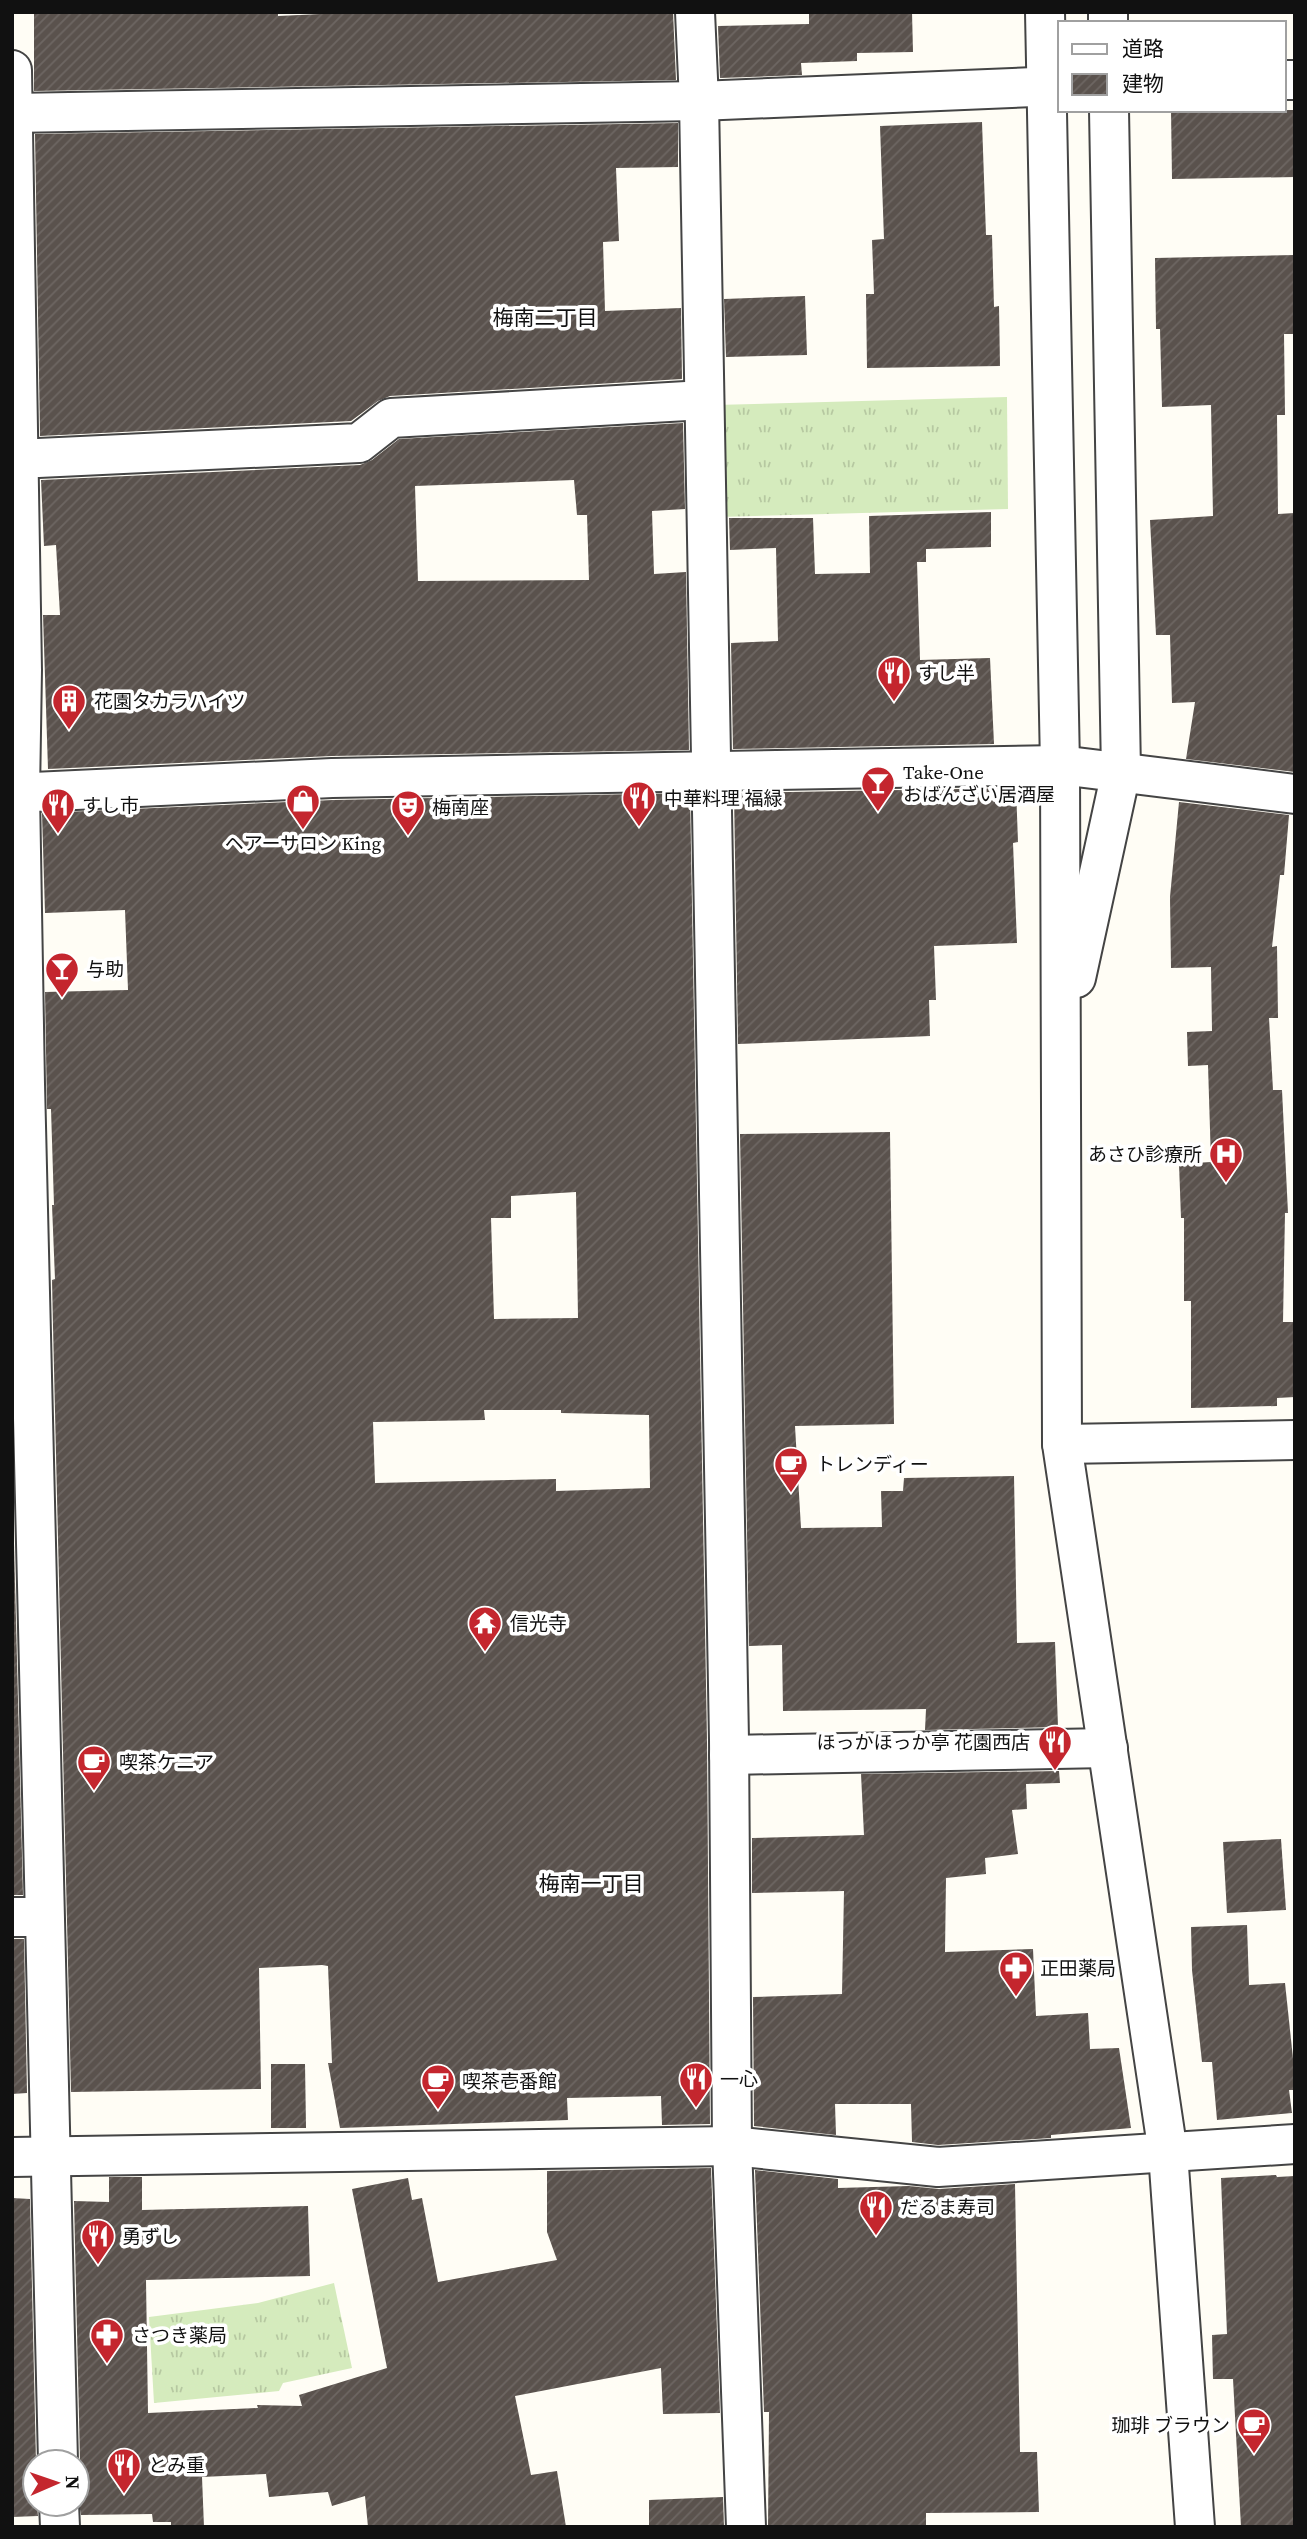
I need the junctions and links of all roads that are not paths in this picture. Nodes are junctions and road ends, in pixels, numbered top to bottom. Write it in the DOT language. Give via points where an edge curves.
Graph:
graph roads {
  1 [pos="695,12"];
  2 [pos="1045,12"];
  3 [pos="12,70"];
  4 [pos="1053,86"];
  5 [pos="699,101"];
  6 [pos="1109,112"];
  7 [pos="13,113"];
  8 [pos="14,315"];
  9 [pos="704,400"];
  10 [pos="17,459"];
  11 [pos="1060,765"];
  12 [pos="710,770"];
  13 [pos="1121,772"];
  14 [pos="16,793"];
  15 [pos="1295,794"];
  16 [pos="1060,1051"];
  17 [pos="1295,1440"];
  18 [pos="1062,1444"];
  19 [pos="1108,1748"];
  20 [pos="729,1755"];
  21 [pos="28,1917"];
  22 [pos="1295,2144"];
  23 [pos="732,2146"];
  24 [pos="1168,2153"];
  25 [pos="12,2157"];
  26 [pos="50,2157"];
  27 [pos="58,2448"];
  28 [pos="746,2527"];
  29 [pos="1195,2527"];
  1 -- 5 [label="street"];
  2 -- 4 [label="street"];
  3 -- 7 [label="street"];
  4 -- 5 [label="street"];
  4 -- 11 [label="street"];
  5 -- 7 [label="street"];
  5 -- 9 [label="street"];
  6 -- 13 [label="street"];
  7 -- 8 [label="street"];
  8 -- 10 [label="street"];
  9 -- 10 [label="street" via="391,418 359,443"];
  9 -- 12 [label="street"];
  10 -- 14 [label="street" via="22,670"];
  11 -- 12 [label="street"];
  11 -- 13 [label="street"];
  11 -- 16 [label="street"];
  12 -- 14 [label="street" via="332,778"];
  12 -- 20 [label="street"];
  13 -- 15 [label="street"];
  13 -- 16 [label="street"];
  14 -- 21 [label="street" via="25,1084"];
  16 -- 18 [label="street"];
  17 -- 18 [label="street"];
  18 -- 19 [label="street"];
  19 -- 20 [label="street"];
  19 -- 24 [label="street"];
  20 -- 23 [label="street"];
  21 -- 26 [label="street"];
  22 -- 24 [label="street"];
  23 -- 24 [label="street" via="937,2167"];
  23 -- 26 [label="street"];
  23 -- 28 [label="street"];
  24 -- 29 [label="street"];
  25 -- 26 [label="street"];
  26 -- 27 [label="street"];
}
